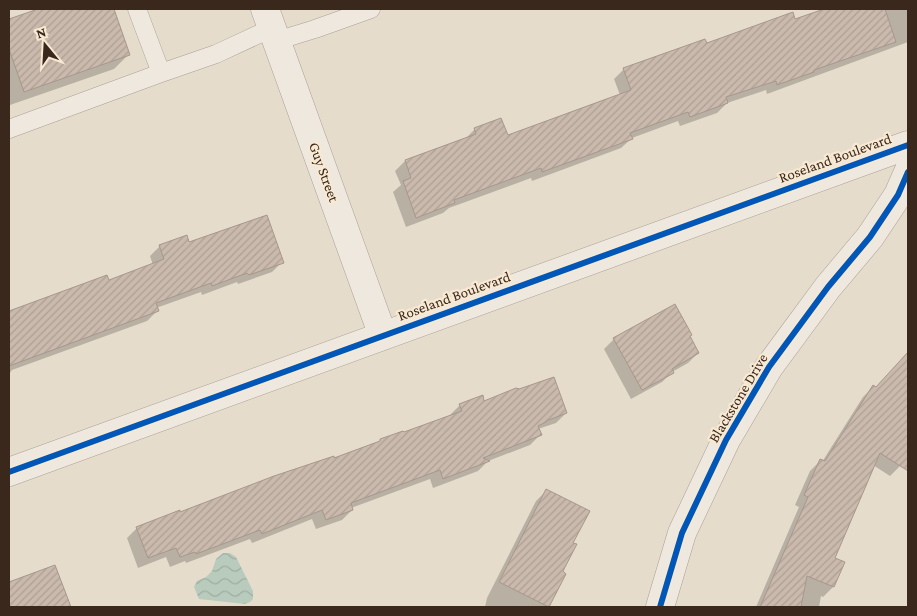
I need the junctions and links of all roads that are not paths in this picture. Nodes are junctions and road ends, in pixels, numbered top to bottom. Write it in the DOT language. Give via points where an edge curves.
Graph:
graph roads {
  1 [pos="137,9"];
  2 [pos="371,9"];
  3 [pos="271,26"];
  4 [pos="161,73"];
  5 [pos="9,129"];
  6 [pos="908,144"];
  7 [pos="908,172"];
  8 [pos="383,336"];
  9 [pos="9,472"];
  10 [pos="660,607"];
  1 -- 4 [label="lane"];
  2 -- 3 [label="lane" via="315,29"];
  3 -- 4 [label="lane" via="216,54"];
  3 -- 8 [label="street, Guy Street"];
  4 -- 5 [label="lane"];
  6 -- 8 [label="street, Roseland Boulevard"];
  7 -- 10 [label="street, Blackstone Drive" via="898,195 870,237 769,367 726,440 682,533"];
  8 -- 9 [label="street, Roseland Boulevard"];
}
